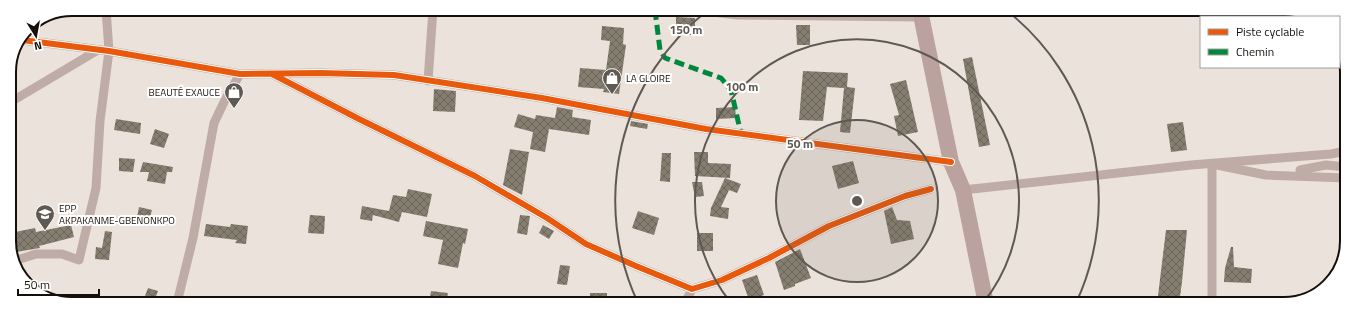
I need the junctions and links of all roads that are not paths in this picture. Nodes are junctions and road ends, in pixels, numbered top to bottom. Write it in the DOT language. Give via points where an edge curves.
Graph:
graph roads {
  1 [pos="106,16"];
  2 [pos="433,16"];
  3 [pos="920,16"];
  4 [pos="26,41"];
  5 [pos="98,50"];
  6 [pos="109,51"];
  7 [pos="240,74"];
  8 [pos="272,74"];
  9 [pos="428,80"];
  10 [pos="16,98"];
  11 [pos="1340,152"];
  12 [pos="951,162"];
  13 [pos="1212,164"];
  14 [pos="1340,166"];
  15 [pos="1300,170"];
  16 [pos="1340,178"];
  17 [pos="931,189"];
  18 [pos="963,190"];
  19 [pos="19,259"];
  20 [pos="692,289"];
  21 [pos="178,297"];
  22 [pos="688,297"];
  23 [pos="985,297"];
  24 [pos="1212,297"];
  1 -- 6 [label="street"];
  2 -- 9 [label="street"];
  3 -- 12 [label="highway"];
  4 -- 5 [label="street"];
  5 -- 6 [label="street"];
  5 -- 10 [label="street"];
  6 -- 7 [label="street"];
  6 -- 19 [label="street" via="100,121 96,188 79,260 62,254 36,254"];
  7 -- 8 [label="street"];
  7 -- 21 [label="street" via="214,123 193,238"];
  8 -- 9 [label="street" via="394,75"];
  8 -- 20 [label="street" via="475,176 586,244"];
  9 -- 12 [label="street" via="542,98 706,129"];
  11 -- 13 [label="street"];
  12 -- 18 [label="highway"];
  13 -- 16 [label="street" via="1266,175"];
  13 -- 18 [label="street"];
  13 -- 24 [label="street"];
  14 -- 15 [label="street" via="1326,165"];
  17 -- 20 [label="street" via="905,196 829,226 722,280"];
  18 -- 23 [label="highway"];
  20 -- 22 [label="street"];
}
